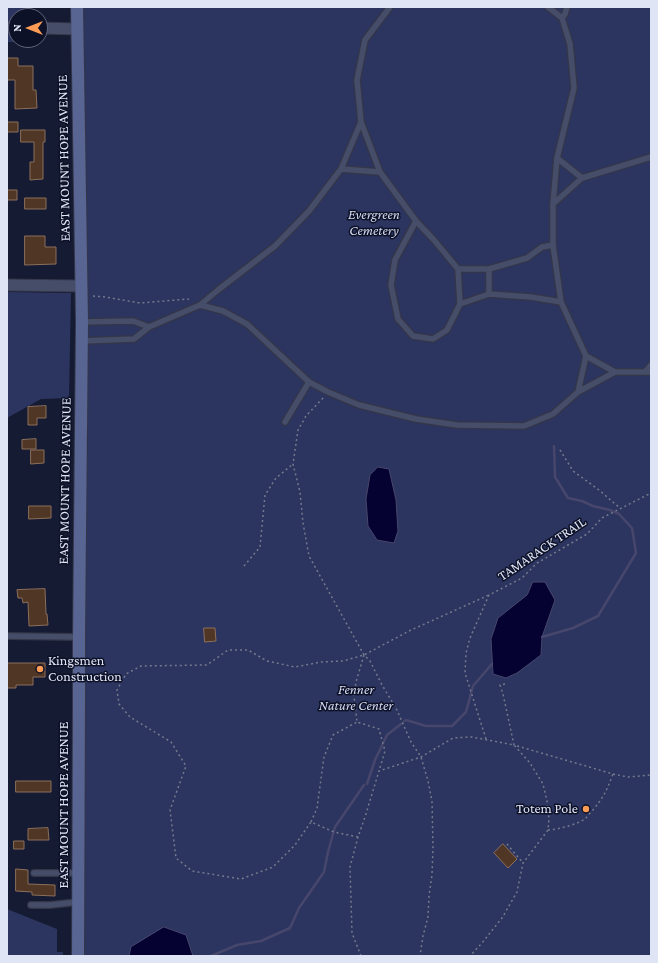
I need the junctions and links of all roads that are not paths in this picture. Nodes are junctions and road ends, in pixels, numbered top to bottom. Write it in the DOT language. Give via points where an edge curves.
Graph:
graph roads {
  1 [pos="77,7"];
  2 [pos="390,7"];
  3 [pos="548,7"];
  4 [pos="567,7"];
  5 [pos="562,18"];
  6 [pos="48,28"];
  7 [pos="77,29"];
  8 [pos="361,122"];
  9 [pos="651,157"];
  10 [pos="557,158"];
  11 [pos="341,169"];
  12 [pos="380,172"];
  13 [pos="582,178"];
  14 [pos="553,204"];
  15 [pos="416,221"];
  16 [pos="553,245"];
  17 [pos="458,269"];
  18 [pos="489,269"];
  19 [pos="7,285"];
  20 [pos="81,286"];
  21 [pos="489,294"];
  22 [pos="561,302"];
  23 [pos="460,304"];
  24 [pos="200,305"];
  25 [pos="82,322"];
  26 [pos="149,327"];
  27 [pos="82,341"];
  28 [pos="586,356"];
  29 [pos="651,365"];
  30 [pos="615,372"];
  31 [pos="648,372"];
  32 [pos="310,382"];
  33 [pos="578,392"];
  34 [pos="285,422"];
  35 [pos="7,636"];
  36 [pos="79,637"];
  37 [pos="34,873"];
  38 [pos="79,873"];
  39 [pos="78,902"];
  40 [pos="31,906"];
  41 [pos="78,956"];
  1 -- 7 [label="street, EAST MOUNT HOPE AVENUE"];
  2 -- 8 [label="lane" via="365,40 357,80"];
  3 -- 5 [label="lane"];
  4 -- 5 [label="lane"];
  5 -- 10 [label="lane" via="570,44 574,88"];
  6 -- 7 [label="street"];
  7 -- 20 [label="street, EAST MOUNT HOPE AVENUE"];
  8 -- 11 [label="lane"];
  8 -- 12 [label="lane"];
  9 -- 13 [label="lane"];
  10 -- 13 [label="lane"];
  10 -- 14 [label="lane"];
  11 -- 12 [label="lane"];
  11 -- 24 [label="lane" via="309,211 275,246"];
  12 -- 15 [label="lane"];
  13 -- 14 [label="lane"];
  14 -- 16 [label="lane"];
  15 -- 17 [label="lane"];
  15 -- 23 [label="lane" via="395,260 391,284 398,319 413,336 433,339 447,330"];
  16 -- 18 [label="lane" via="542,247 527,258"];
  16 -- 22 [label="lane"];
  17 -- 18 [label="lane"];
  17 -- 23 [label="lane"];
  18 -- 21 [label="lane"];
  19 -- 20 [label="street"];
  20 -- 25 [label="street, EAST MOUNT HOPE AVENUE"];
  21 -- 22 [label="lane"];
  21 -- 23 [label="lane"];
  22 -- 28 [label="lane"];
  24 -- 26 [label="lane"];
  24 -- 32 [label="lane" via="223,311 247,324"];
  25 -- 26 [label="lane" via="133,322"];
  25 -- 27 [label="street, EAST MOUNT HOPE AVENUE"];
  26 -- 27 [label="lane" via="134,339"];
  27 -- 36 [label="street, EAST MOUNT HOPE AVENUE"];
  28 -- 30 [label="lane"];
  28 -- 33 [label="lane"];
  29 -- 31 [label="lane"];
  30 -- 31 [label="lane"];
  30 -- 33 [label="lane"];
  32 -- 33 [label="lane" via="359,405 416,419 458,425 524,426 553,414"];
  32 -- 34 [label="lane"];
  35 -- 36 [label="lane"];
  36 -- 38 [label="street, EAST MOUNT HOPE AVENUE"];
  37 -- 38 [label="lane"];
  38 -- 39 [label="street, EAST MOUNT HOPE AVENUE"];
  39 -- 40 [label="lane"];
  39 -- 41 [label="street, EAST MOUNT HOPE AVENUE"];
}
